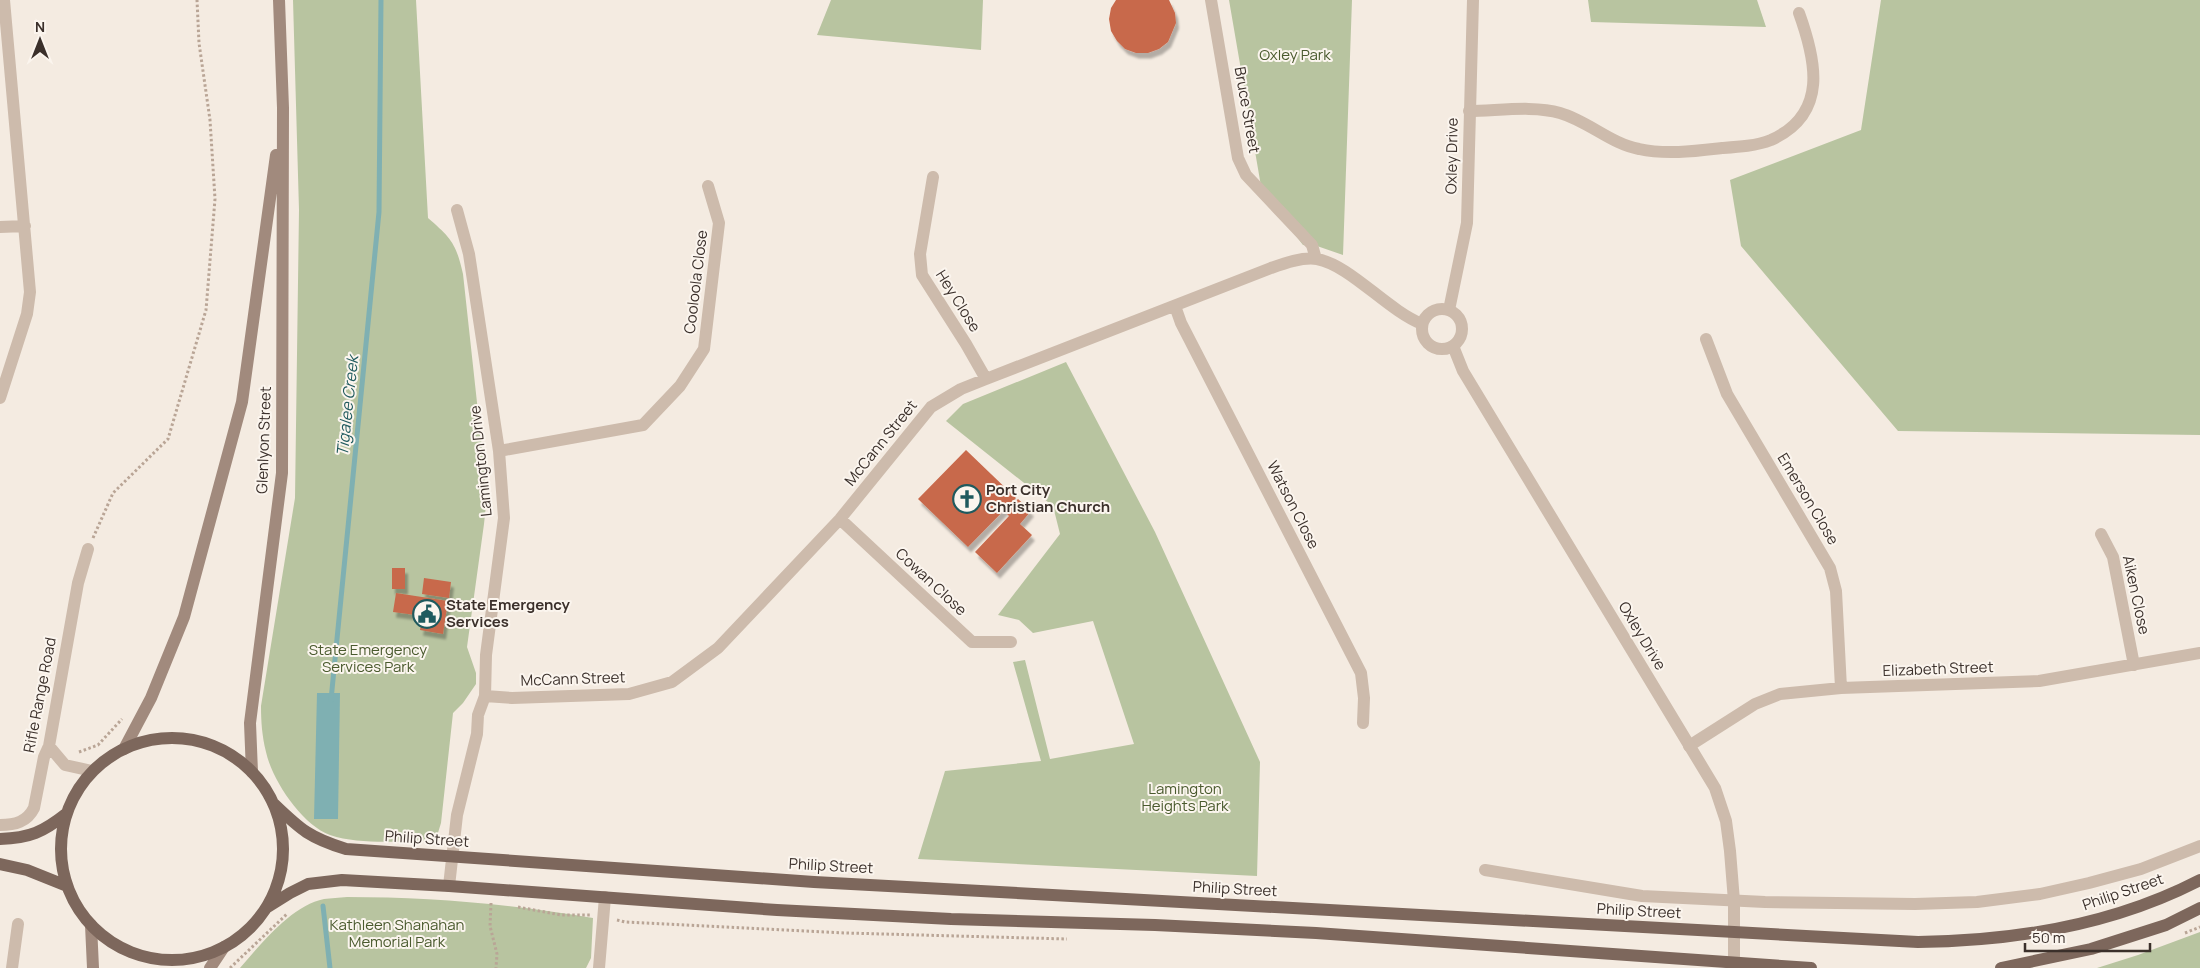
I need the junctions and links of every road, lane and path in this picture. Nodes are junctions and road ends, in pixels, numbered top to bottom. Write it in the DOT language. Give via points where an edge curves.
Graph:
graph roads {
  1 [pos="4,0"];
  2 [pos="197,0"];
  3 [pos="279,0"];
  4 [pos="1211,0"];
  5 [pos="1472,0"];
  6 [pos="1799,13"];
  7 [pos="283,108"];
  8 [pos="1469,111"];
  9 [pos="933,177"];
  10 [pos="708,186"];
  11 [pos="457,210"];
  12 [pos="25,226"];
  13 [pos="0,227"];
  14 [pos="1316,259"];
  15 [pos="1175,306"];
  16 [pos="1449,310"];
  17 [pos="1422,324"];
  18 [pos="1706,339"];
  19 [pos="1453,346"];
  20 [pos="986,379"];
  21 [pos="0,398"];
  22 [pos="499,451"];
  23 [pos="840,519"];
  24 [pos="2101,534"];
  25 [pos="88,548"];
  26 [pos="1011,642"];
  27 [pos="2200,653"];
  28 [pos="2134,665"];
  29 [pos="1841,688"];
  30 [pos="485,696"];
  31 [pos="127,714"];
  32 [pos="1363,723"];
  33 [pos="49,746"];
  34 [pos="1689,746"];
  35 [pos="124,749"];
  36 [pos="73,754"];
  37 [pos="92,771"];
  38 [pos="252,772"];
  39 [pos="274,804"];
  40 [pos="66,814"];
  41 [pos="0,825"];
  42 [pos="0,839"];
  43 [pos="2200,846"];
  44 [pos="451,857"];
  45 [pos="0,864"];
  46 [pos="1485,870"];
  47 [pos="2200,880"];
  48 [pos="67,886"];
  49 [pos="450,886"];
  50 [pos="605,897"];
  51 [pos="1734,901"];
  52 [pos="484,902"];
  53 [pos="491,902"];
  54 [pos="500,904"];
  55 [pos="509,905"];
  56 [pos="266,908"];
  57 [pos="2200,908"];
  58 [pos="291,910"];
  59 [pos="596,916"];
  60 [pos="625,922"];
  61 [pos="18,924"];
  62 [pos="91,925"];
  63 [pos="1735,933"];
  64 [pos="1076,938"];
  65 [pos="224,947"];
  66 [pos="1734,964"];
  67 [pos="12,968"];
  68 [pos="94,968"];
  69 [pos="210,968"];
  70 [pos="230,968"];
  71 [pos="496,968"];
  72 [pos="599,968"];
  73 [pos="1811,968"];
  74 [pos="2001,968"];
  75 [pos="2007,968"];
  1 -- 12 [label="street"];
  2 -- 25 [label="path" via="215,199 206,310 168,439 113,493"];
  3 -- 7 [label="main road, Glenlyon Street"];
  4 -- 14 [label="street, Bruce Street" via="1238,158 1246,176 1312,245"];
  5 -- 8 [label="street, Oxley Drive"];
  6 -- 8 [label="street" via="1811,47 1814,85 1799,118 1770,140 1690,152 1640,150 1560,113"];
  7 -- 35 [label="main road, Glenlyon Street" via="242,402 184,617 151,698"];
  7 -- 38 [label="main road, Glenlyon Street" via="282,473 251,717"];
  8 -- 16 [label="street, Oxley Drive" via="1467,223"];
  9 -- 20 [label="street, Hey Close" via="920,254 922,275"];
  10 -- 22 [label="street, Cooloola Close" via="719,223 704,349 680,386 643,425"];
  11 -- 22 [label="street, Lamington Drive" via="468,254"];
  12 -- 13 [label="street"];
  12 -- 21 [label="street" via="30,292 27,314"];
  14 -- 15 [label="street, McCann Street" via="1292,261"];
  14 -- 17 [label="street, McCann Street" via="1336,266 1406,318"];
  15 -- 20 [label="street, McCann Street"];
  15 -- 32 [label="street, Watson Close" via="1361,673"];
  16 -- 17 [label="street" via="1433,311"];
  16 -- 19 [label="street" via="1462,327"];
  17 -- 19 [label="street" via="1428,343 1440,349"];
  18 -- 29 [label="street, Emerson Close" via="1727,394 1830,568 1836,591"];
  19 -- 34 [label="street, Oxley Drive" via="1463,371"];
  20 -- 23 [label="street, McCann Street" via="961,389 932,407"];
  22 -- 30 [label="street, Lamington Drive" via="504,518 486,655"];
  23 -- 26 [label="street, Cowan Close" via="972,642"];
  23 -- 30 [label="street, McCann Street" via="718,648 672,682 629,694"];
  24 -- 28 [label="street, Aiken Close" via="2113,557"];
  25 -- 33 [label="street, Rifle Range Road" via="78,583"];
  27 -- 28 [label="street, Elizabeth Street"];
  28 -- 29 [label="street, Elizabeth Street" via="2039,681"];
  29 -- 34 [label="street, Elizabeth Street" via="1780,694 1755,704"];
  30 -- 44 [label="street, Lamington Drive" via="478,715 477,734 457,816"];
  31 -- 36 [label="path" via="98,745"];
  33 -- 37 [label="street" via="65,765"];
  33 -- 41 [label="street, Rifle Range Road" via="30,816 17,824"];
  34 -- 51 [label="street, Oxley Drive" via="1715,788 1726,821"];
  35 -- 37 [label="main road"];
  35 -- 38 [label="main road" via="157,739 192,740 225,751"];
  37 -- 40 [label="main road"];
  38 -- 39 [label="main road"];
  39 -- 44 [label="main road, Philip Street" via="301,830 320,841 346,849"];
  39 -- 56 [label="main road" via="280,822 283,857 280,875"];
  40 -- 42 [label="main road" via="50,827 23,838"];
  40 -- 48 [label="main road" via="61,862"];
  43 -- 51 [label="street" via="2140,869 2089,883 2040,894 1977,902"];
  44 -- 49 [label="street, Lamington Drive"];
  44 -- 63 [label="main road, Philip Street" via="814,882"];
  45 -- 48 [label="main road" via="27,870"];
  46 -- 51 [label="street" via="1642,896"];
  47 -- 63 [label="main road, Philip Street" via="2143,905 2096,920 2049,931 1970,942"];
  48 -- 62 [label="main road"];
  49 -- 50 [label="main road"];
  49 -- 56 [label="main road" via="327,881 308,884"];
  50 -- 66 [label="main road" via="951,919 1316,933"];
  50 -- 72 [label="street"];
  51 -- 63 [label="street, Oxley Drive"];
  52 -- 53 [label="path"];
  53 -- 54 [label="path"];
  53 -- 71 [label="path" via="490,926 498,954"];
  55 -- 59 [label="path" via="561,915"];
  56 -- 65 [label="main road" via="247,930"];
  57 -- 75 [label="main road" via="2166,925 2101,946"];
  58 -- 70 [label="path"];
  60 -- 64 [label="path" via="846,933"];
  61 -- 67 [label="street"];
  62 -- 65 [label="main road" via="119,947 153,958 190,958"];
  62 -- 68 [label="main road"];
  63 -- 66 [label="street, Oxley Drive"];
  65 -- 69 [label="main road"];
  66 -- 73 [label="main road"];
  74 -- 75 [label="main road"];
}
